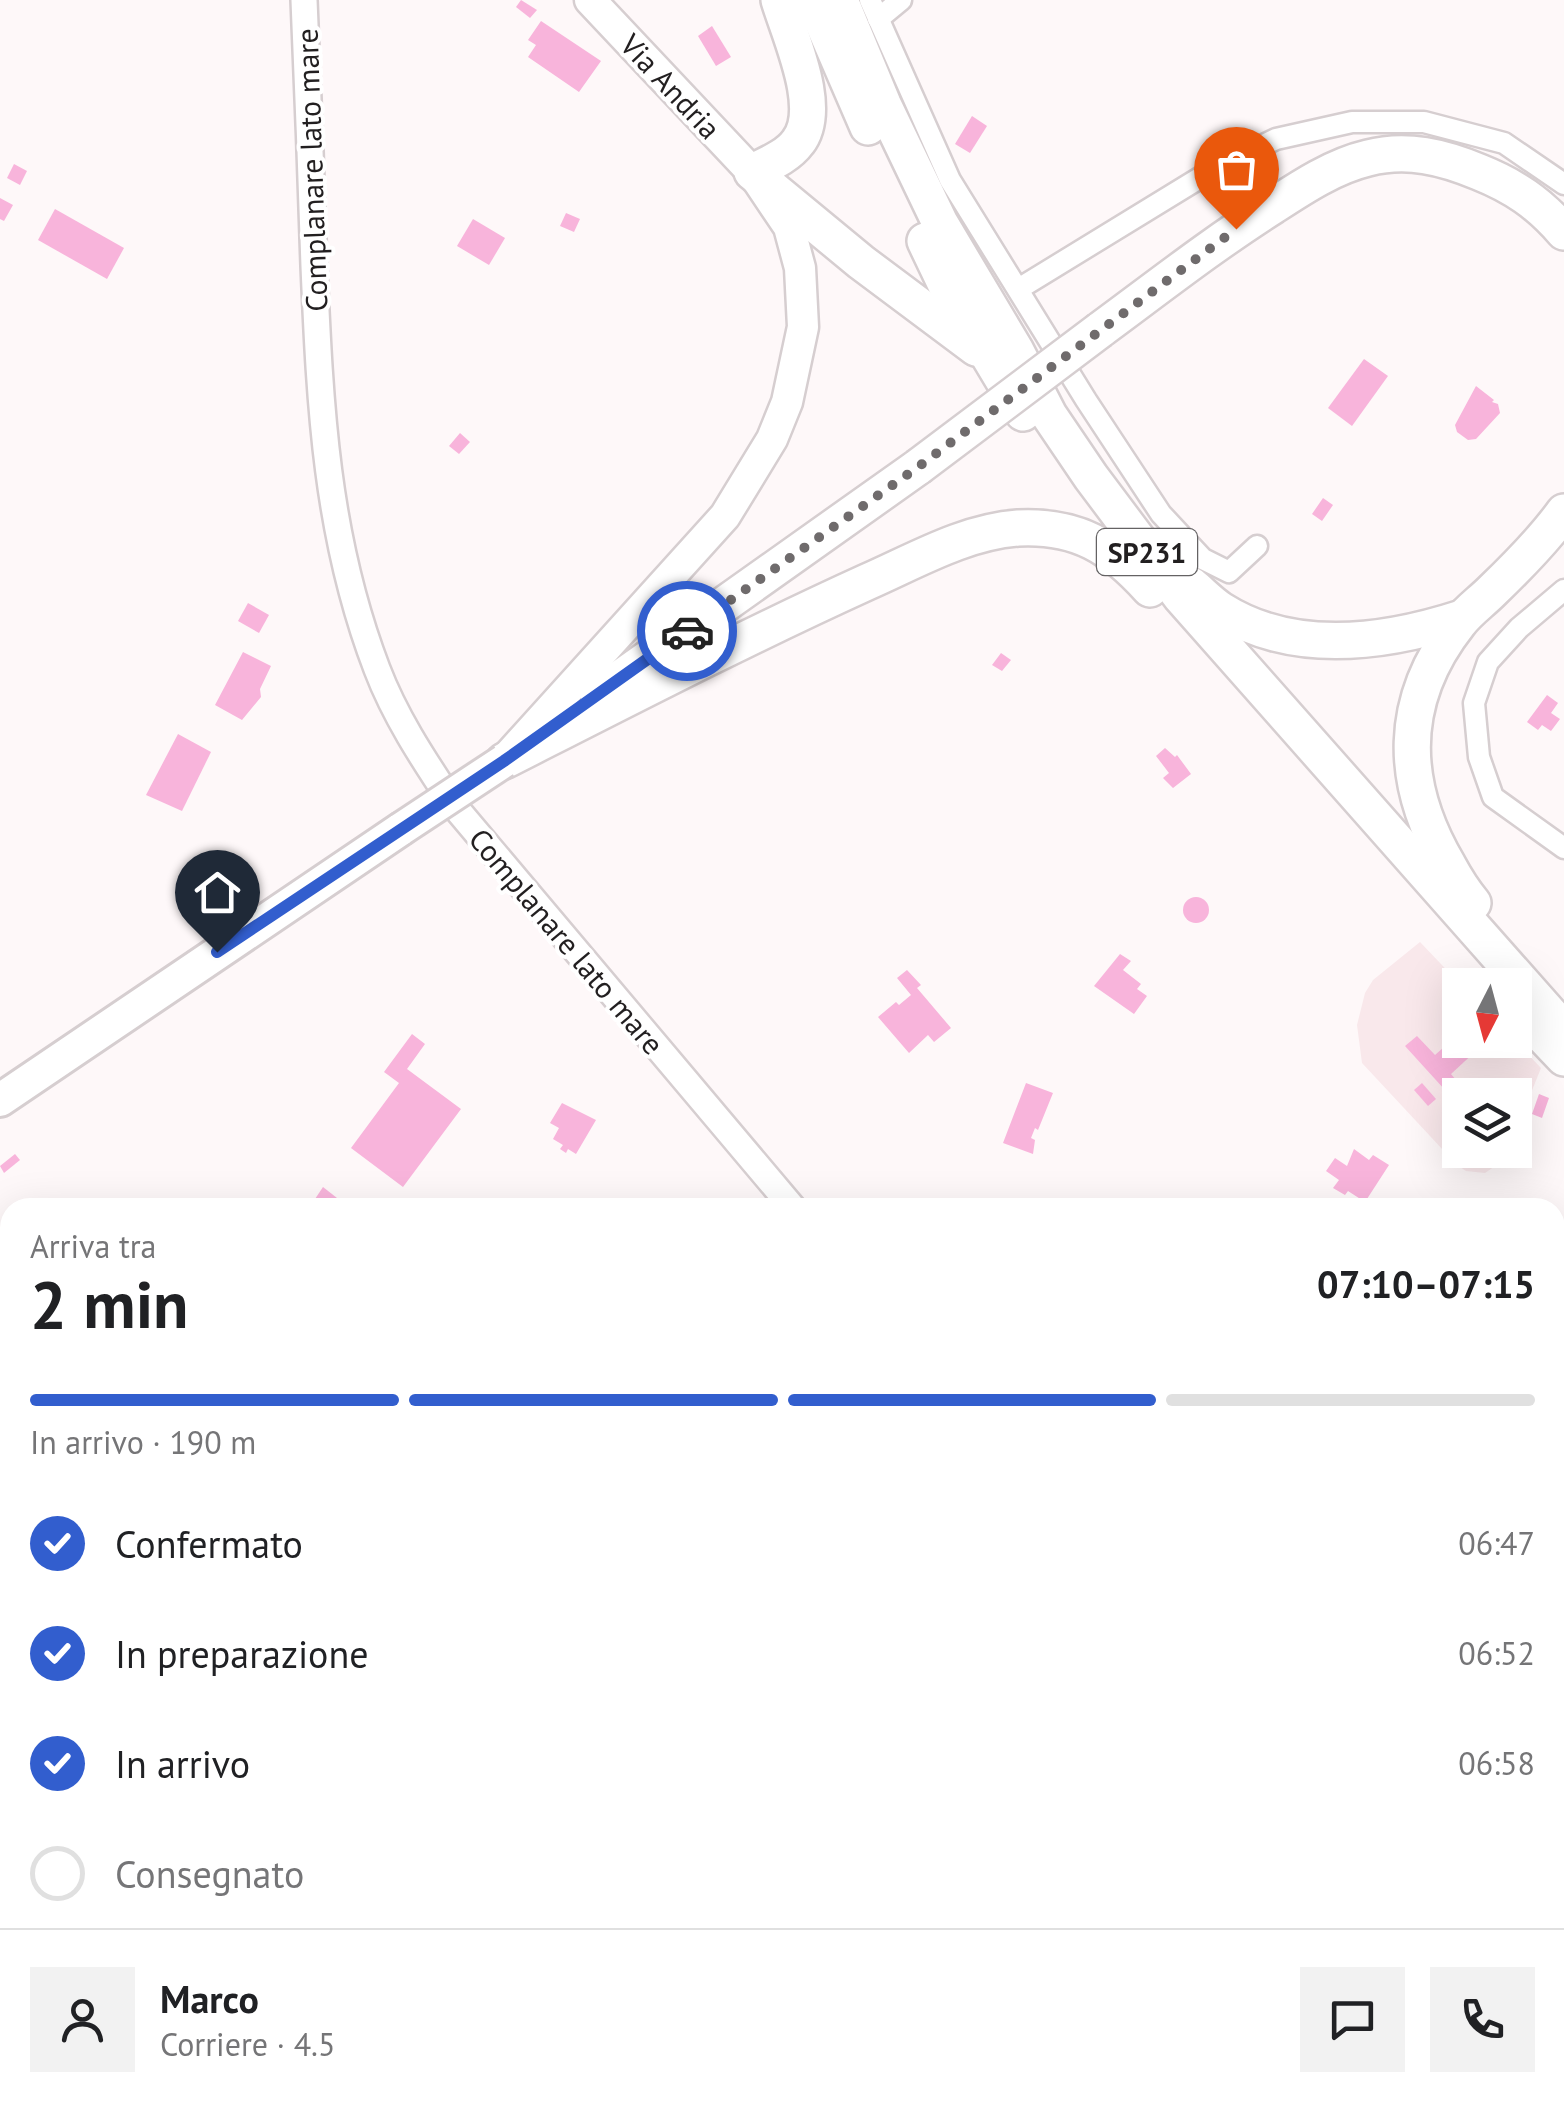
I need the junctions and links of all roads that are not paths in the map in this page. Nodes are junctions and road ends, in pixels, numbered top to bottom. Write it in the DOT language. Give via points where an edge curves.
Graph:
graph roads {
  1 [pos="304,0"];
  2 [pos="590,0"];
  3 [pos="779,0"];
  4 [pos="813,0"];
  5 [pos="840,0"];
  6 [pos="901,0"];
  7 [pos="874,9"];
  8 [pos="752,172"];
  9 [pos="1564,184"];
  10 [pos="1564,232"];
  11 [pos="1020,288"];
  12 [pos="992,360"];
  13 [pos="1063,437"];
  14 [pos="1564,512"];
  15 [pos="1257,546"];
  16 [pos="1564,590"];
  17 [pos="1462,618"];
  18 [pos="1198,638"];
  19 [pos="504,761"];
  20 [pos="1564,848"];
  21 [pos="1479,968"];
  22 [pos="1564,1002"];
  23 [pos="1532,1024"];
  24 [pos="1564,1030"];
  25 [pos="1564,1058"];
  26 [pos="0,1100"];
  27 [pos="786,1198"];
  1 -- 27 [label="street, Complanare lato mare" via="322,432 350,590 377,669 455,807"];
  2 -- 8 [label="main road, Via Andria"];
  3 -- 8 [label="highway" via="806,87 808,120 782,157"];
  4 -- 12 [label="highway, SP231" via="872,137"];
  5 -- 13 [label="highway, SP231" via="940,223"];
  6 -- 7 [label="street"];
  7 -- 11 [label="street" via="950,180"];
  8 -- 12 [label="highway"];
  8 -- 19 [label="main road, Via Andria" via="789,227 800,268 803,327 772,438 726,516"];
  9 -- 11 [label="street" via="1504,143 1424,122 1352,122 1276,139 1216,168"];
  10 -- 19 [label="highway, bridge" via="1512,186 1434,154 1369,158 1312,180"];
  11 -- 15 [label="street" via="1161,514 1203,559 1229,572"];
  12 -- 18 [label="highway, SP231" via="1058,470"];
  13 -- 17 [label="highway" via="1091,450 1190,585 1252,626 1368,642"];
  13 -- 24 [label="highway, SP231" via="1181,597"];
  14 -- 17 [label="highway"];
  16 -- 20 [label="street" via="1488,662 1474,703 1478,757 1494,797"];
  17 -- 22 [label="highway" via="1428,671 1413,725 1419,805 1465,894"];
  18 -- 19 [label="highway" via="1122,557 1089,540 1055,530 981,534 795,615"];
  18 -- 21 [label="highway, SP231"];
  19 -- 26 [label="main road, bridge"];
  23 -- 25 [label="highway"];
}
